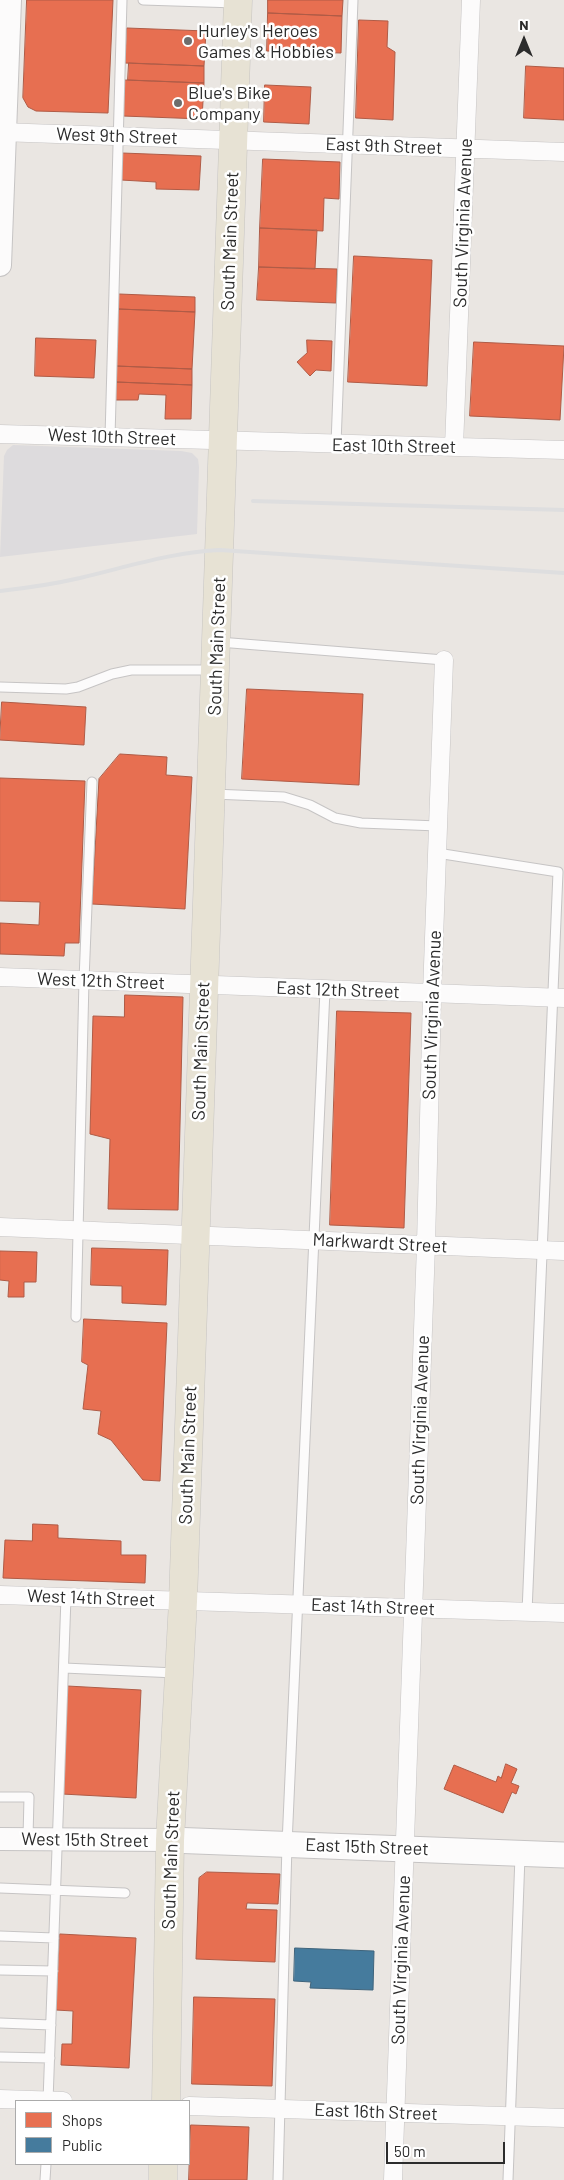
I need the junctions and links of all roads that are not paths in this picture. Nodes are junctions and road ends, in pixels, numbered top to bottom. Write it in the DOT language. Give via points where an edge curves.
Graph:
graph roads {
  1 [pos="10,0"];
  2 [pos="122,0"];
  3 [pos="143,0"];
  4 [pos="353,0"];
  5 [pos="471,0"];
  6 [pos="238,1"];
  7 [pos="2,132"];
  8 [pos="118,136"];
  9 [pos="234,141"];
  10 [pos="348,145"];
  11 [pos="466,148"];
  12 [pos="564,152"];
  13 [pos="0,265"];
  14 [pos="0,434"];
  15 [pos="110,437"];
  16 [pos="224,440"];
  17 [pos="336,444"];
  18 [pos="454,447"];
  19 [pos="564,450"];
  20 [pos="217,642"];
  21 [pos="444,660"];
  22 [pos="216,670"];
  23 [pos="0,687"];
  24 [pos="92,782"];
  25 [pos="211,794"];
  26 [pos="438,826"];
  27 [pos="437,853"];
  28 [pos="0,977"];
  29 [pos="84,980"];
  30 [pos="203,985"];
  31 [pos="326,990"];
  32 [pos="432,994"];
  33 [pos="559,998"];
  34 [pos="0,1227"];
  35 [pos="78,1230"];
  36 [pos="196,1234"];
  37 [pos="314,1240"];
  38 [pos="426,1245"];
  39 [pos="542,1250"];
  40 [pos="564,1251"];
  41 [pos="76,1317"];
  42 [pos="0,1595"];
  43 [pos="66,1597"];
  44 [pos="183,1601"];
  45 [pos="298,1605"];
  46 [pos="413,1608"];
  47 [pos="527,1612"];
  48 [pos="564,1613"];
  49 [pos="64,1668"];
  50 [pos="179,1673"];
  51 [pos="0,1797"];
  52 [pos="0,1839"];
  53 [pos="28,1839"];
  54 [pos="58,1839"];
  55 [pos="170,1840"];
  56 [pos="287,1844"];
  57 [pos="405,1848"];
  58 [pos="520,1853"];
  59 [pos="564,1855"];
  60 [pos="0,1888"];
  61 [pos="56,1890"];
  62 [pos="125,1893"];
  63 [pos="0,1936"];
  64 [pos="54,1938"];
  65 [pos="0,1970"];
  66 [pos="53,1972"];
  67 [pos="0,2023"];
  68 [pos="51,2024"];
  69 [pos="0,2057"];
  70 [pos="50,2058"];
  71 [pos="0,2099"];
  72 [pos="24,2100"];
  73 [pos="48,2100"];
  74 [pos="166,2100"];
  75 [pos="190,2106"];
  76 [pos="281,2109"];
  77 [pos="395,2112"];
  78 [pos="510,2116"];
  79 [pos="564,2118"];
  80 [pos="46,2165"];
  81 [pos="163,2165"];
  82 [pos="45,2180"];
  83 [pos="163,2180"];
  84 [pos="278,2180"];
  85 [pos="393,2180"];
  86 [pos="508,2180"];
  1 -- 7 [label="street"];
  2 -- 8 [label="lane"];
  3 -- 6 [label="lane"];
  4 -- 10 [label="lane"];
  5 -- 11 [label="street, South Virginia Avenue"];
  6 -- 9 [label="main road, South Main Street"];
  7 -- 8 [label="street, West 9th Street"];
  7 -- 13 [label="street"];
  8 -- 9 [label="street, West 9th Street"];
  8 -- 15 [label="lane"];
  9 -- 10 [label="street, East 9th Street"];
  9 -- 16 [label="main road, South Main Street"];
  10 -- 11 [label="street, East 9th Street"];
  10 -- 17 [label="lane"];
  11 -- 12 [label="street, East 9th Street"];
  11 -- 18 [label="street, South Virginia Avenue"];
  14 -- 15 [label="street, West 10th Street"];
  15 -- 16 [label="street, West 10th Street"];
  16 -- 17 [label="street, East 10th Street"];
  16 -- 20 [label="main road, South Main Street"];
  17 -- 18 [label="street, East 10th Street"];
  18 -- 19 [label="street, East 10th Street"];
  20 -- 21 [label="lane"];
  20 -- 22 [label="main road, South Main Street"];
  21 -- 26 [label="street, South Virginia Avenue"];
  22 -- 23 [label="lane" via="131,670 66,689"];
  22 -- 25 [label="main road, South Main Street"];
  24 -- 29 [label="lane"];
  25 -- 26 [label="lane" via="284,797 310,805 335,818 361,823"];
  25 -- 30 [label="main road, South Main Street"];
  26 -- 27 [label="street, South Virginia Avenue"];
  27 -- 32 [label="street, South Virginia Avenue"];
  27 -- 33 [label="lane" via="558,872"];
  28 -- 29 [label="street, West 12th Street"];
  29 -- 30 [label="street, West 12th Street"];
  29 -- 35 [label="lane"];
  30 -- 31 [label="street, East 12th Street"];
  30 -- 36 [label="main road, South Main Street"];
  31 -- 32 [label="street, East 12th Street"];
  31 -- 37 [label="lane"];
  32 -- 33 [label="street, East 12th Street"];
  32 -- 38 [label="street, South Virginia Avenue"];
  33 -- 39 [label="lane"];
  34 -- 35 [label="street, Markwardt Street"];
  35 -- 36 [label="street, Markwardt Street"];
  35 -- 41 [label="lane"];
  36 -- 37 [label="street, Markwardt Street"];
  36 -- 44 [label="main road, South Main Street"];
  37 -- 38 [label="street, Markwardt Street"];
  37 -- 45 [label="lane"];
  38 -- 39 [label="street, Markwardt Street"];
  38 -- 46 [label="street, South Virginia Avenue"];
  39 -- 40 [label="street, Markwardt Street"];
  39 -- 47 [label="lane"];
  42 -- 43 [label="street, West 14th Street"];
  43 -- 44 [label="street, West 14th Street"];
  43 -- 49 [label="lane"];
  44 -- 45 [label="street, East 14th Street"];
  44 -- 50 [label="main road, South Main Street"];
  45 -- 46 [label="street, East 14th Street"];
  45 -- 56 [label="lane"];
  46 -- 47 [label="street, East 14th Street"];
  46 -- 57 [label="street, South Virginia Avenue"];
  47 -- 48 [label="street, East 14th Street"];
  49 -- 50 [label="lane"];
  49 -- 54 [label="lane"];
  50 -- 55 [label="main road, South Main Street"];
  51 -- 53 [label="lane" via="30,1798"];
  52 -- 53 [label="street, West 15th Street"];
  53 -- 54 [label="street, West 15th Street"];
  54 -- 55 [label="street, West 15th Street"];
  54 -- 61 [label="lane"];
  55 -- 56 [label="main road, East 15th Street"];
  55 -- 74 [label="main road, South Main Street"];
  56 -- 57 [label="main road, East 15th Street"];
  56 -- 76 [label="lane"];
  57 -- 58 [label="main road, East 15th Street"];
  57 -- 77 [label="street, South Virginia Avenue"];
  58 -- 59 [label="main road, East 15th Street"];
  58 -- 78 [label="lane"];
  60 -- 61 [label="lane"];
  61 -- 62 [label="lane"];
  61 -- 64 [label="lane"];
  63 -- 64 [label="lane"];
  64 -- 66 [label="lane"];
  65 -- 66 [label="lane"];
  66 -- 68 [label="lane"];
  67 -- 68 [label="lane"];
  68 -- 70 [label="lane"];
  69 -- 70 [label="lane"];
  70 -- 73 [label="lane"];
  71 -- 72 [label="street"];
  75 -- 76 [label="street, East 16th Street"];
  76 -- 77 [label="street, East 16th Street"];
  76 -- 84 [label="lane"];
  77 -- 78 [label="street, East 16th Street"];
  77 -- 85 [label="street, South Virginia Avenue"];
  78 -- 79 [label="street, East 16th Street"];
  78 -- 86 [label="lane"];
  80 -- 82 [label="lane"];
  81 -- 83 [label="main road"];
}
